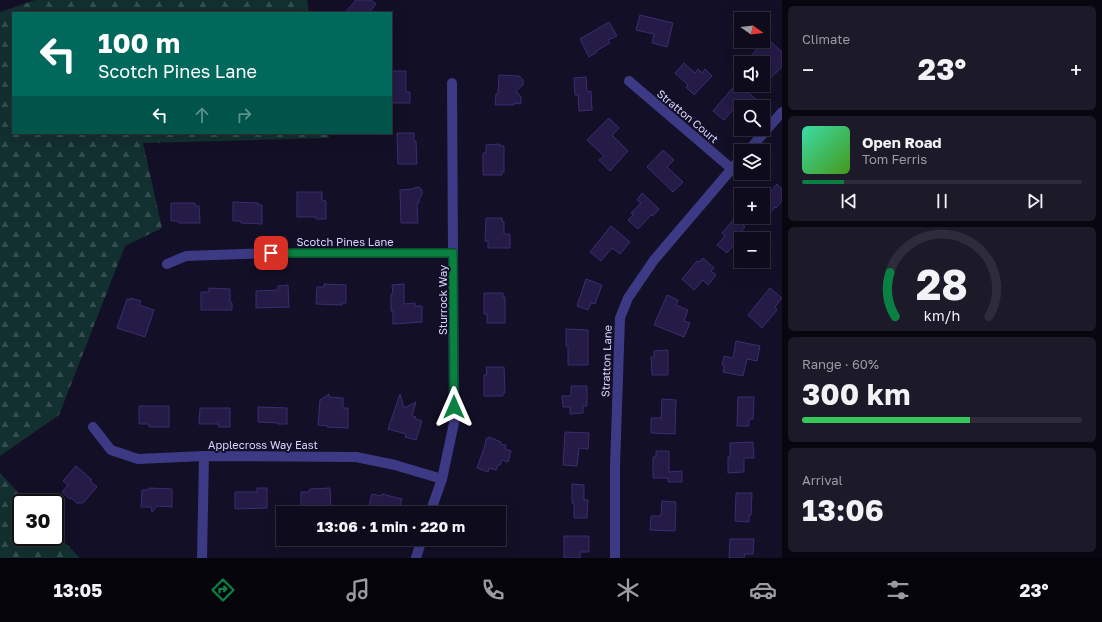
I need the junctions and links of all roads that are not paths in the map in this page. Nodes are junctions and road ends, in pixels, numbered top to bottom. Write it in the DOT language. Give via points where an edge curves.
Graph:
graph roads {
  1 [pos="629,81"];
  2 [pos="452,83"];
  3 [pos="782,112"];
  4 [pos="754,144"];
  5 [pos="734,167"];
  6 [pos="732,169"];
  7 [pos="453,253"];
  8 [pos="167,264"];
  9 [pos="93,427"];
  10 [pos="204,456"];
  11 [pos="442,479"];
  12 [pos="432,506"];
  13 [pos="420,546"];
  14 [pos="202,558"];
  15 [pos="416,558"];
  16 [pos="615,558"];
  1 -- 6 [label="street, Stratton Court"];
  2 -- 7 [label="street, Sturrock Way"];
  3 -- 4 [label="street"];
  5 -- 6 [label="street, Stratton Lane"];
  6 -- 16 [label="street, Stratton Lane" via="654,260 628,298 620,318"];
  7 -- 8 [label="street, Scotch Pines Lane" via="271,253 186,256"];
  7 -- 11 [label="street, Sturrock Way" via="454,422"];
  9 -- 10 [label="street, Applecross Way East" via="111,450 138,459"];
  10 -- 11 [label="street, Applecross Way East" via="356,457 395,464"];
  10 -- 14 [label="street"];
  11 -- 12 [label="street, Sturrock Way"];
  13 -- 15 [label="street"];
}
